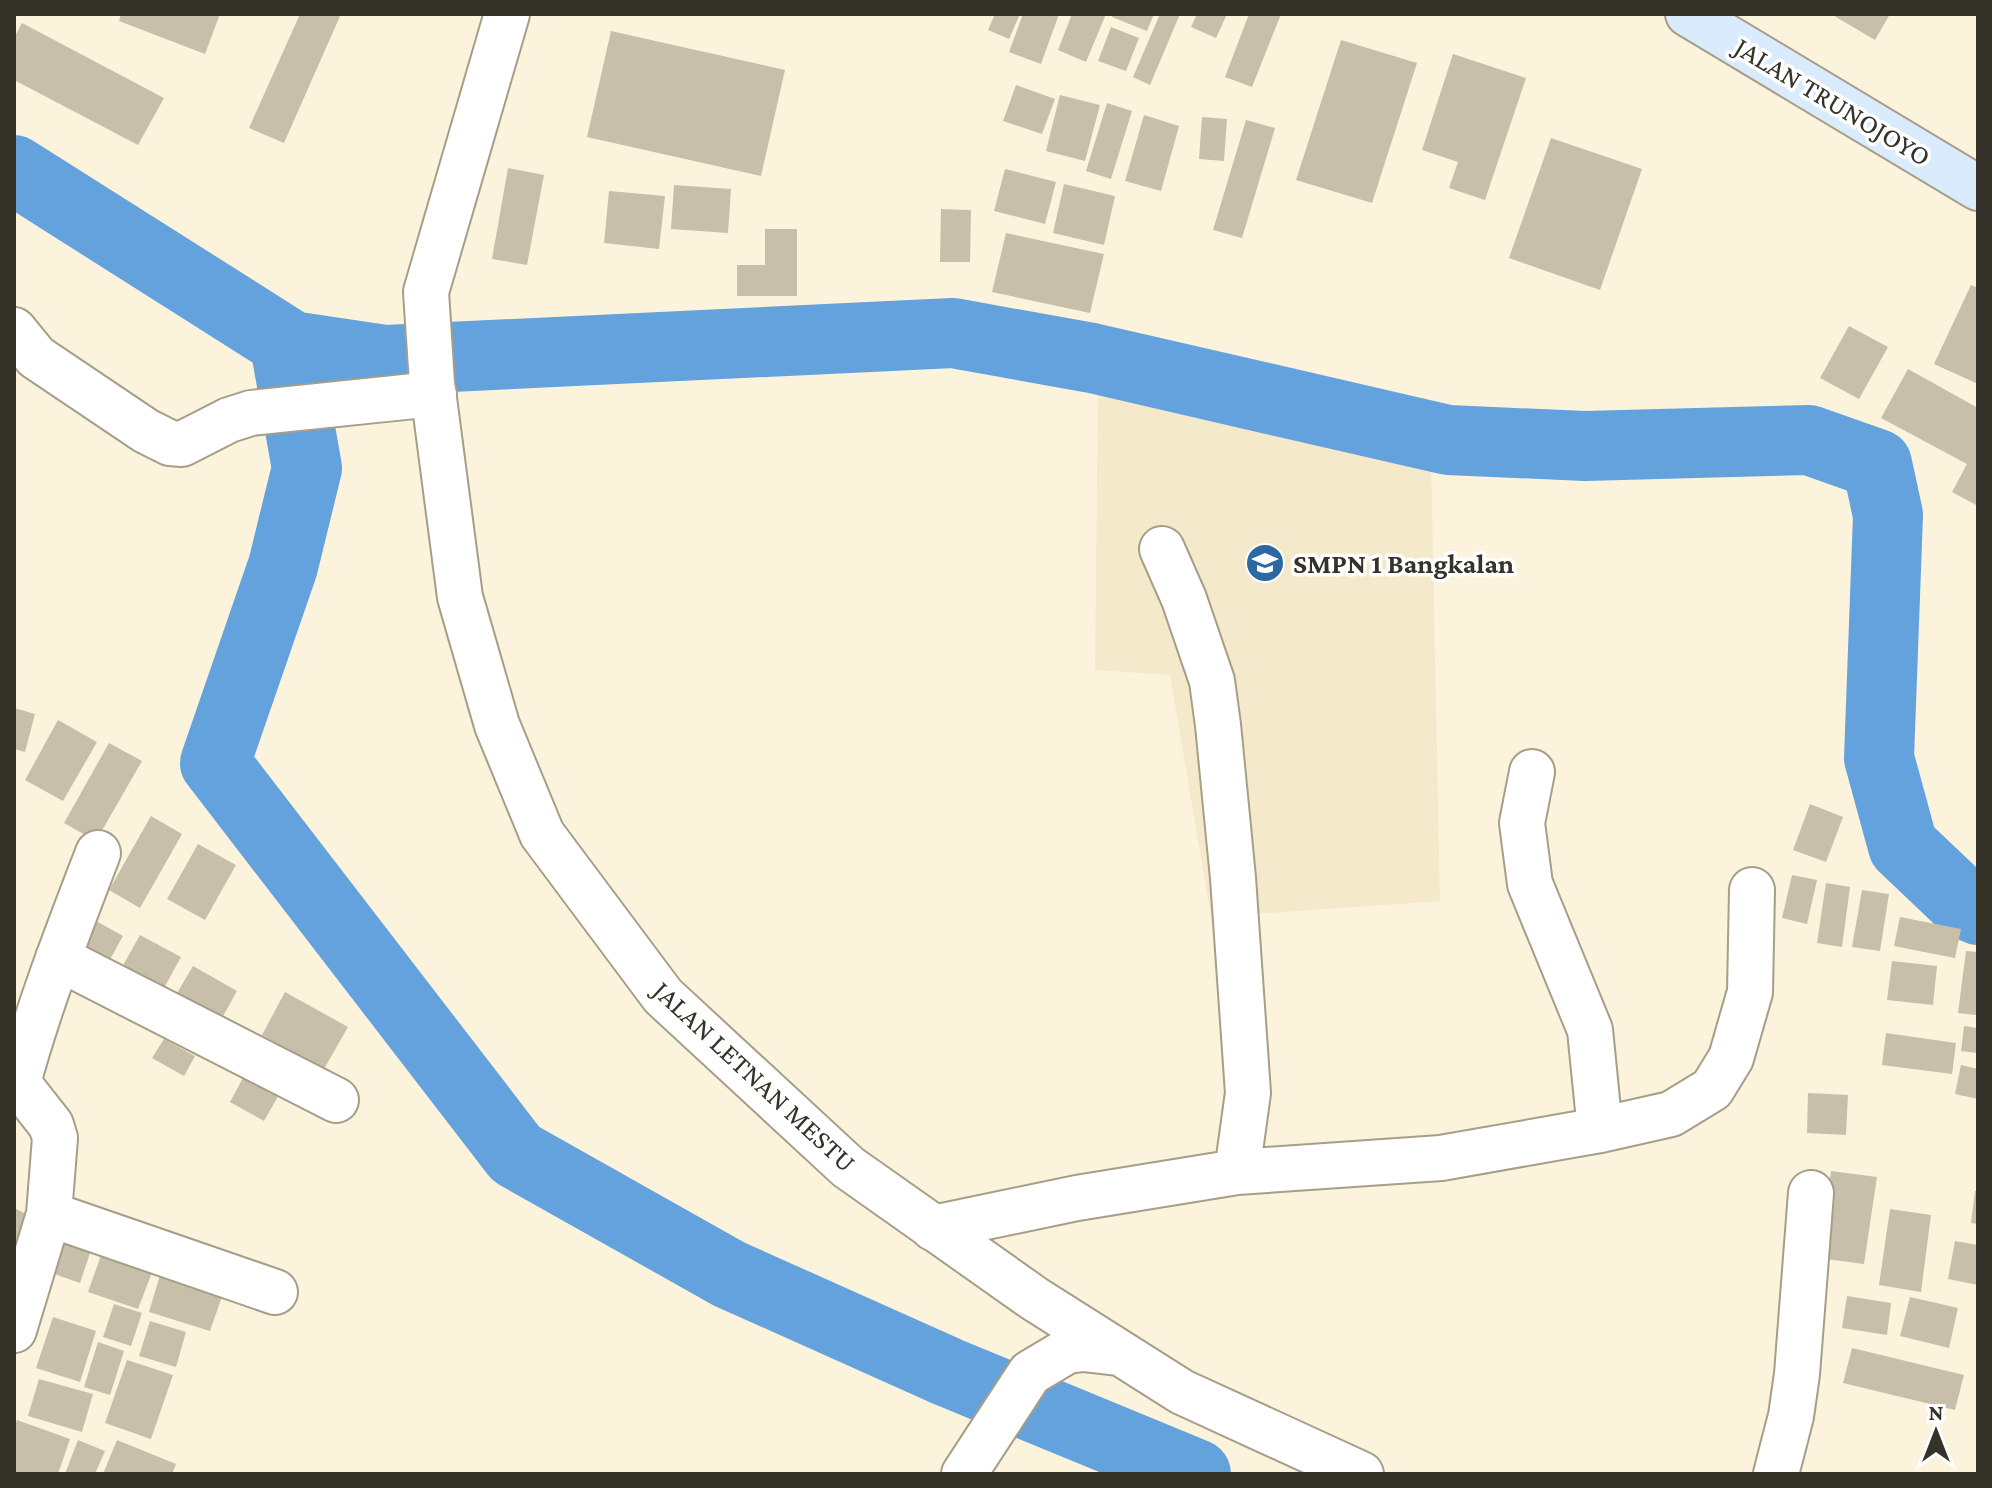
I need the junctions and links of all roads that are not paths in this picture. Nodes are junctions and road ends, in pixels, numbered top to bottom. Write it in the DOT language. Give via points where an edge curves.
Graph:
graph roads {
  1 [pos="507,14"];
  2 [pos="1688,14"];
  3 [pos="1978,188"];
  4 [pos="21,358"];
  5 [pos="433,388"];
  6 [pos="1162,549"];
  7 [pos="1532,772"];
  8 [pos="98,853"];
  9 [pos="1752,890"];
  10 [pos="58,958"];
  11 [pos="16,1083"];
  12 [pos="336,1100"];
  13 [pos="1600,1130"];
  14 [pos="1237,1172"];
  15 [pos="1811,1193"];
  16 [pos="49,1214"];
  17 [pos="933,1228"];
  18 [pos="275,1292"];
  19 [pos="1035,1299"];
  20 [pos="15,1322"];
  21 [pos="1118,1353"];
  22 [pos="1028,1376"];
  23 [pos="964,1474"];
  24 [pos="1361,1474"];
  25 [pos="1776,1474"];
  1 -- 5 [label="street, JALAN LETNAN MESTU" via="426,292"];
  2 -- 3 [label="main road, JALAN TRUNOJOYO"];
  4 -- 5 [label="street" via="146,431 182,444 251,413"];
  5 -- 17 [label="street, JALAN LETNAN MESTU" via="460,597 497,725 542,834 663,996 848,1167"];
  6 -- 14 [label="street" via="1212,681 1218,725 1248,1093"];
  7 -- 13 [label="street" via="1522,823 1530,884 1590,1030"];
  8 -- 10 [label="street"];
  9 -- 13 [label="street" via="1750,992 1731,1058 1712,1089 1671,1114"];
  10 -- 11 [label="street"];
  10 -- 12 [label="street"];
  11 -- 16 [label="street" via="51,1125 55,1138"];
  13 -- 14 [label="street" via="1441,1158"];
  14 -- 17 [label="street"];
  15 -- 25 [label="street" via="1797,1374"];
  16 -- 18 [label="street"];
  16 -- 20 [label="street"];
  17 -- 19 [label="street, JALAN LETNAN MESTU"];
  19 -- 21 [label="street, JALAN LETNAN MESTU"];
  19 -- 22 [label="street"];
  21 -- 22 [label="street" via="1067,1351"];
  21 -- 24 [label="street, JALAN LETNAN MESTU" via="1182,1392"];
  22 -- 23 [label="street"];
}
